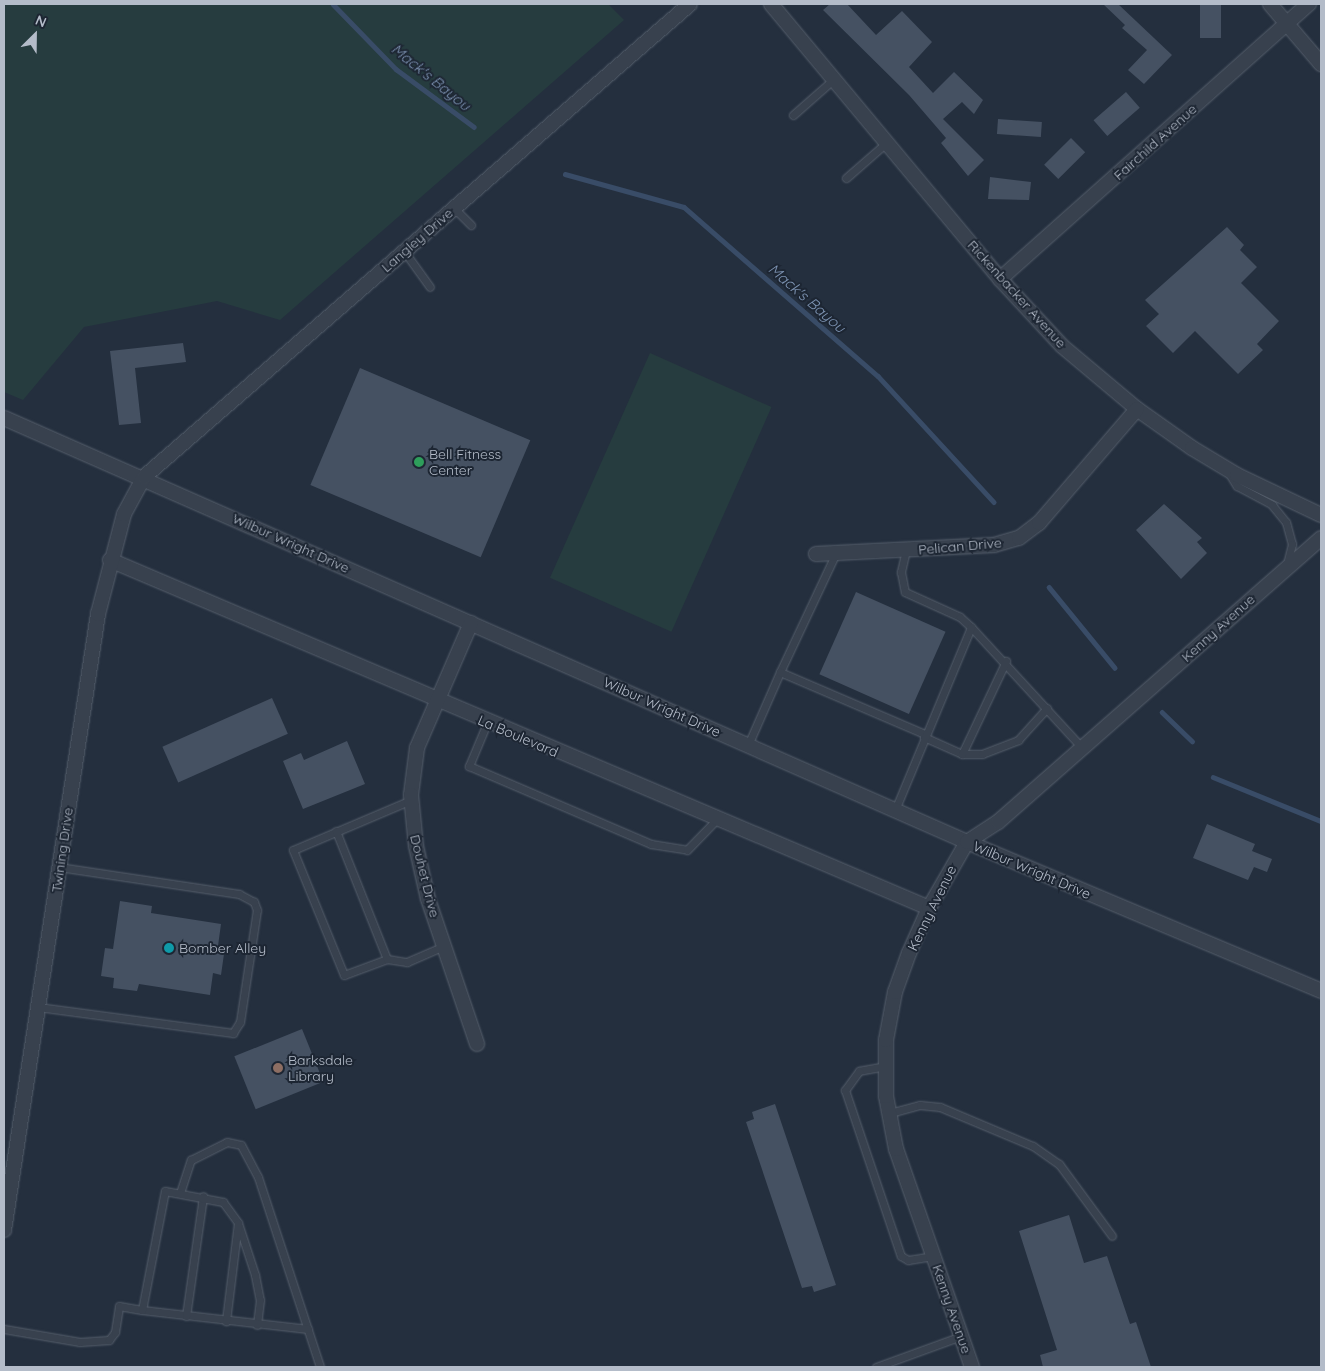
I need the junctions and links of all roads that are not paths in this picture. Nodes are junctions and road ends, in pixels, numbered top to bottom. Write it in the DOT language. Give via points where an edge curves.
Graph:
graph roads {
  1 [pos="690,4"];
  2 [pos="771,4"];
  3 [pos="1270,4"];
  4 [pos="1309,4"];
  5 [pos="1287,23"];
  6 [pos="1321,64"];
  7 [pos="834,78"];
  8 [pos="793,115"];
  9 [pos="886,143"];
  10 [pos="846,178"];
  11 [pos="454,208"];
  12 [pos="471,225"];
  13 [pos="404,252"];
  14 [pos="1000,279"];
  15 [pos="430,287"];
  16 [pos="1136,409"];
  17 [pos="4,418"];
  18 [pos="1226,468"];
  19 [pos="144,477"];
  20 [pos="1321,515"];
  21 [pos="1321,538"];
  22 [pos="906,550"];
  23 [pos="836,553"];
  24 [pos="816,554"];
  25 [pos="110,560"];
  26 [pos="1284,570"];
  27 [pos="471,622"];
  28 [pos="971,627"];
  29 [pos="1006,661"];
  30 [pos="780,672"];
  31 [pos="435,701"];
  32 [pos="1047,708"];
  33 [pos="487,723"];
  34 [pos="925,736"];
  35 [pos="748,745"];
  36 [pos="1083,749"];
  37 [pos="962,754"];
  38 [pos="411,800"];
  39 [pos="895,810"];
  40 [pos="717,819"];
  41 [pos="336,831"];
  42 [pos="967,842"];
  43 [pos="59,867"];
  44 [pos="928,908"];
  45 [pos="444,946"];
  46 [pos="388,959"];
  47 [pos="1321,992"];
  48 [pos="38,1006"];
  49 [pos="477,1044"];
  50 [pos="886,1066"];
  51 [pos="890,1113"];
  52 [pos="180,1193"];
  53 [pos="202,1196"];
  54 [pos="238,1223"];
  55 [pos="4,1230"];
  56 [pos="1112,1236"];
  57 [pos="933,1256"];
  58 [pos="142,1310"];
  59 [pos="186,1316"];
  60 [pos="226,1321"];
  61 [pos="257,1324"];
  62 [pos="4,1329"];
  63 [pos="308,1329"];
  64 [pos="961,1336"];
  65 [pos="320,1367"];
  66 [pos="876,1367"];
  67 [pos="972,1367"];
  1 -- 11 [label="street, Langley Drive"];
  2 -- 7 [label="street, Rickenbacker Avenue"];
  3 -- 5 [label="street"];
  4 -- 5 [label="street, Fairchild Avenue"];
  5 -- 6 [label="street"];
  5 -- 14 [label="street, Fairchild Avenue"];
  7 -- 8 [label="lane"];
  7 -- 9 [label="street, Rickenbacker Avenue"];
  9 -- 10 [label="lane"];
  9 -- 14 [label="street, Rickenbacker Avenue"];
  11 -- 12 [label="lane"];
  11 -- 13 [label="street, Langley Drive"];
  13 -- 15 [label="lane"];
  13 -- 19 [label="street, Langley Drive"];
  14 -- 16 [label="street, Rickenbacker Avenue" via="1062,346"];
  16 -- 18 [label="street, Rickenbacker Avenue"];
  16 -- 22 [label="street, Pelican Drive" via="1026,534 994,545"];
  17 -- 19 [label="street, Wilbur Wright Drive"];
  18 -- 20 [label="street, Rickenbacker Avenue"];
  18 -- 26 [label="lane" via="1237,486 1272,505 1286,522 1292,544"];
  19 -- 25 [label="street, Twining Drive" via="124,514"];
  19 -- 27 [label="street, Wilbur Wright Drive"];
  21 -- 26 [label="street, Kenny Avenue"];
  22 -- 23 [label="street, Pelican Drive"];
  22 -- 28 [label="lane" via="901,572 905,592 960,617"];
  23 -- 24 [label="street, Pelican Drive"];
  23 -- 30 [label="lane"];
  25 -- 31 [label="street, La Boulevard"];
  25 -- 43 [label="street, Twining Drive"];
  26 -- 36 [label="street, Kenny Avenue"];
  27 -- 31 [label="street, Douhet Drive"];
  27 -- 35 [label="street, Wilbur Wright Drive"];
  28 -- 29 [label="lane"];
  28 -- 34 [label="lane"];
  29 -- 32 [label="lane"];
  29 -- 37 [label="lane"];
  30 -- 34 [label="lane"];
  30 -- 35 [label="lane"];
  31 -- 33 [label="street, La Boulevard"];
  31 -- 38 [label="street, Douhet Drive" via="416,748"];
  32 -- 36 [label="lane"];
  32 -- 37 [label="lane" via="1018,740 1002,749"];
  33 -- 40 [label="street, La Boulevard"];
  33 -- 40 [label="lane" via="469,766 650,844 687,850"];
  34 -- 37 [label="lane"];
  34 -- 39 [label="lane"];
  35 -- 39 [label="street, Wilbur Wright Drive"];
  36 -- 42 [label="street, Kenny Avenue" via="998,822"];
  38 -- 41 [label="lane"];
  38 -- 45 [label="street, Douhet Drive" via="416,846"];
  39 -- 42 [label="street, Wilbur Wright Drive"];
  40 -- 44 [label="street, La Boulevard"];
  41 -- 46 [label="lane"];
  41 -- 46 [label="lane" via="293,850 344,976"];
  42 -- 44 [label="street, Kenny Avenue"];
  42 -- 47 [label="street, Wilbur Wright Drive"];
  43 -- 48 [label="street, Twining Drive"];
  43 -- 48 [label="lane" via="239,894 254,902 257,910 240,1022 233,1033"];
  44 -- 50 [label="street, Kenny Avenue" via="895,992 886,1040"];
  45 -- 46 [label="lane" via="407,962"];
  45 -- 49 [label="street, Douhet Drive"];
  48 -- 55 [label="street, Twining Drive"];
  50 -- 51 [label="street, Kenny Avenue"];
  50 -- 57 [label="lane" via="859,1071 845,1090 901,1256 908,1260"];
  51 -- 56 [label="lane" via="920,1105 940,1107 1033,1146 1059,1164"];
  51 -- 57 [label="street, Kenny Avenue" via="896,1149"];
  52 -- 53 [label="lane"];
  52 -- 58 [label="lane" via="165,1191"];
  52 -- 63 [label="lane" via="191,1160 227,1142 241,1145 258,1177"];
  53 -- 54 [label="lane" via="223,1202"];
  53 -- 59 [label="lane"];
  54 -- 60 [label="lane"];
  54 -- 61 [label="lane" via="260,1300"];
  57 -- 64 [label="street, Kenny Avenue"];
  58 -- 59 [label="lane"];
  58 -- 62 [label="lane" via="119,1306 115,1332 101,1344"];
  59 -- 60 [label="lane"];
  60 -- 61 [label="lane"];
  61 -- 63 [label="lane"];
  63 -- 65 [label="lane"];
  64 -- 66 [label="lane"];
  64 -- 67 [label="street, Kenny Avenue"];
}
